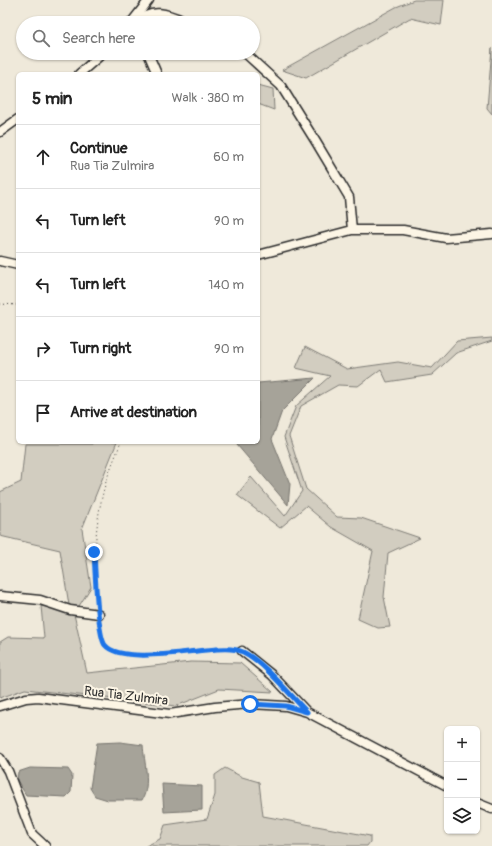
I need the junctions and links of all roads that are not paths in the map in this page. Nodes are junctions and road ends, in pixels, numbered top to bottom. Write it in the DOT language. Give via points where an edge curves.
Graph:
graph roads {
  1 [pos="149,0"];
  2 [pos="136,16"];
  3 [pos="146,16"];
  4 [pos="168,16"];
  5 [pos="95,60"];
  6 [pos="151,60"];
  7 [pos="253,60"];
  8 [pos="81,72"];
  9 [pos="156,72"];
  10 [pos="16,120"];
  11 [pos="0,132"];
  12 [pos="352,230"];
  13 [pos="492,234"];
  14 [pos="260,253"];
  15 [pos="0,261"];
  16 [pos="16,265"];
  17 [pos="0,596"];
  18 [pos="99,614"];
  19 [pos="242,651"];
  20 [pos="0,706"];
  21 [pos="307,712"];
  22 [pos="0,758"];
  23 [pos="444,784"];
  24 [pos="480,804"];
  25 [pos="492,809"];
  26 [pos="45,846"];
  1 -- 2 [label="street"];
  3 -- 4 [label="street" via="156,12"];
  5 -- 8 [label="street"];
  6 -- 9 [label="street"];
  7 -- 12 [label="street" via="281,86 320,149 348,197"];
  10 -- 11 [label="street"];
  12 -- 13 [label="street" via="403,230 446,238"];
  12 -- 14 [label="street"];
  15 -- 16 [label="street"];
  17 -- 18 [label="street" via="40,600 70,610"];
  19 -- 21 [label="street" via="272,675"];
  20 -- 21 [label="street, Rua Tia Zulmira" via="38,697 170,714 250,704 286,706"];
  21 -- 23 [label="street, Rua Tia Zulmira"];
  22 -- 26 [label="street" via="8,771 32,834"];
  24 -- 25 [label="street"];
}
